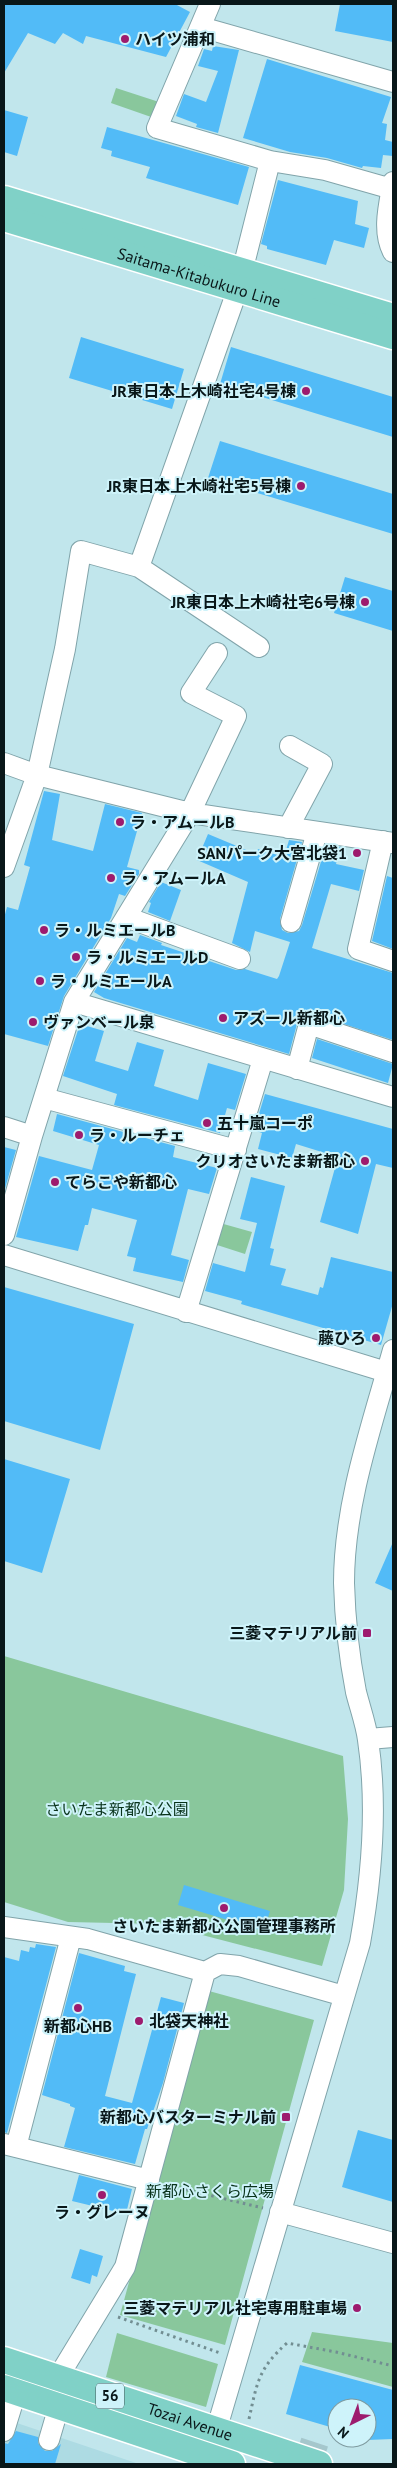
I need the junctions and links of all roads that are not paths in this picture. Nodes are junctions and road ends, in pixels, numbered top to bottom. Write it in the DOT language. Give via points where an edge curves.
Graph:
graph roads {
  1 [pos="210,4"];
  2 [pos="201,27"];
  3 [pos="393,82"];
  4 [pos="270,161"];
  5 [pos="393,185"];
  6 [pos="4,199"];
  7 [pos="4,218"];
  8 [pos="393,252"];
  9 [pos="240,281"];
  10 [pos="393,317"];
  11 [pos="393,336"];
  12 [pos="139,566"];
  13 [pos="259,647"];
  14 [pos="216,653"];
  15 [pos="290,746"];
  16 [pos="4,763"];
  17 [pos="37,775"];
  18 [pos="190,814"];
  19 [pos="288,828"];
  20 [pos="317,832"];
  21 [pos="388,842"];
  22 [pos="4,867"];
  23 [pos="126,917"];
  24 [pos="291,922"];
  25 [pos="240,959"];
  26 [pos="393,961"];
  27 [pos="74,1002"];
  28 [pos="393,1052"];
  29 [pos="263,1059"];
  30 [pos="297,1069"];
  31 [pos="393,1097"];
  32 [pos="44,1098"];
  33 [pos="4,1127"];
  34 [pos="32,1136"];
  35 [pos="236,1150"];
  36 [pos="4,1235"];
  37 [pos="4,1255"];
  38 [pos="186,1312"];
  39 [pos="393,1350"];
  40 [pos="390,1373"];
  41 [pos="393,1737"];
  42 [pos="368,1739"];
  43 [pos="4,1927"];
  44 [pos="71,1937"];
  45 [pos="205,1972"];
  46 [pos="344,1996"];
  47 [pos="10,2146"];
  48 [pos="150,2180"];
  49 [pos="280,2212"];
  50 [pos="393,2243"];
  51 [pos="4,2360"];
  52 [pos="57,2379"];
  53 [pos="10,2390"];
  54 [pos="59,2406"];
  55 [pos="4,2431"];
  56 [pos="216,2432"];
  57 [pos="49,2440"];
  58 [pos="192,2458"];
  59 [pos="224,2463"];
  60 [pos="319,2464"];
  1 -- 2 [label="street"];
  2 -- 3 [label="street"];
  2 -- 4 [label="street" via="157,128"];
  4 -- 5 [label="street"];
  4 -- 9 [label="street"];
  5 -- 8 [label="street" via="387,226 388,242"];
  6 -- 9 [label="main road, Saitama-Kitabukuro Line"];
  7 -- 9 [label="main road, Saitama-Kitabukuro Line"];
  9 -- 10 [label="main road, Saitama-Kitabukuro Line"];
  9 -- 11 [label="main road, Saitama-Kitabukuro Line"];
  9 -- 12 [label="street"];
  12 -- 13 [label="street"];
  12 -- 17 [label="street" via="81,551 65,649"];
  14 -- 18 [label="street" via="191,693 236,716"];
  15 -- 19 [label="street" via="322,764"];
  16 -- 17 [label="street"];
  17 -- 18 [label="street"];
  17 -- 22 [label="street"];
  18 -- 19 [label="street"];
  18 -- 23 [label="street"];
  19 -- 20 [label="street"];
  20 -- 21 [label="street"];
  20 -- 24 [label="street"];
  21 -- 26 [label="street" via="358,950"];
  23 -- 25 [label="street"];
  23 -- 27 [label="street"];
  27 -- 29 [label="street"];
  27 -- 32 [label="street"];
  28 -- 30 [label="street" via="309,1024"];
  29 -- 30 [label="street"];
  29 -- 35 [label="street"];
  30 -- 31 [label="street"];
  32 -- 34 [label="street"];
  32 -- 35 [label="street"];
  33 -- 34 [label="street"];
  34 -- 36 [label="street"];
  35 -- 38 [label="street"];
  37 -- 38 [label="street"];
  38 -- 40 [label="street"];
  39 -- 40 [label="street"];
  40 -- 42 [label="street" via="357,1485 348,1532 344,1582 347,1637"];
  41 -- 42 [label="street"];
  42 -- 46 [label="street" via="373,1835 368,1896 360,1943"];
  43 -- 44 [label="street"];
  44 -- 45 [label="street"];
  44 -- 47 [label="street"];
  45 -- 46 [label="street" via="220,1964 239,1966"];
  45 -- 48 [label="street"];
  46 -- 49 [label="street"];
  47 -- 48 [label="street"];
  48 -- 52 [label="street" via="124,2267"];
  49 -- 50 [label="street"];
  49 -- 56 [label="street"];
  51 -- 52 [label="main road, Tozai Avenue / 56"];
  52 -- 56 [label="main road, Tozai Avenue / 56"];
  53 -- 54 [label="main road, Tozai Avenue / 56"];
  53 -- 55 [label="street"];
  54 -- 57 [label="street"];
  54 -- 58 [label="main road, Tozai Avenue / 56"];
  56 -- 58 [label="street"];
  56 -- 59 [label="street"];
  56 -- 60 [label="main road, Tozai Avenue / 56"];
  58 -- 59 [label="main road, Tozai Avenue / 56"];
}
